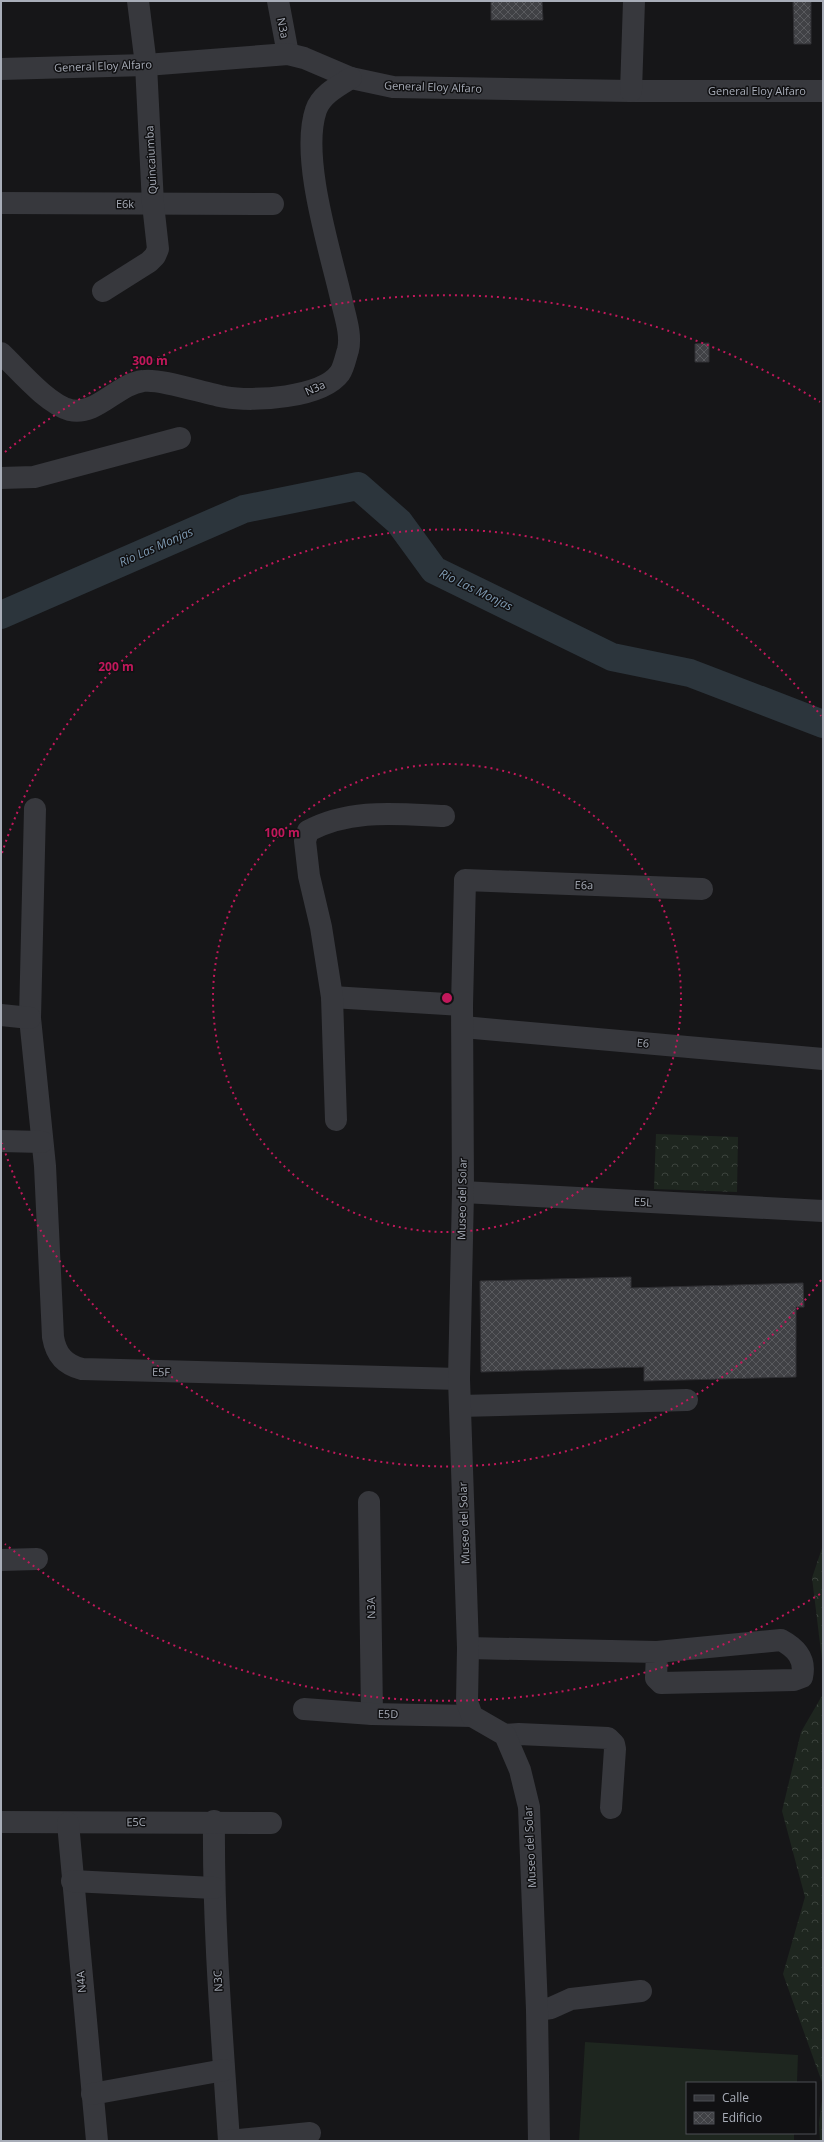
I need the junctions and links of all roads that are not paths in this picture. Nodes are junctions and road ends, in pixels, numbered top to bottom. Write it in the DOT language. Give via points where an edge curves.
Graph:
graph roads {
  1 [pos="138,1"];
  2 [pos="278,1"];
  3 [pos="634,1"];
  4 [pos="288,54"];
  5 [pos="146,65"];
  6 [pos="1,68"];
  7 [pos="351,78"];
  8 [pos="631,91"];
  9 [pos="823,91"];
  10 [pos="1,203"];
  11 [pos="153,204"];
  12 [pos="273,204"];
  13 [pos="103,292"];
  14 [pos="1,353"];
  15 [pos="180,438"];
  16 [pos="1,478"];
  17 [pos="35,809"];
  18 [pos="444,816"];
  19 [pos="465,880"];
  20 [pos="702,889"];
  21 [pos="332,997"];
  22 [pos="462,1005"];
  23 [pos="1,1015"];
  24 [pos="30,1018"];
  25 [pos="463,1027"];
  26 [pos="823,1059"];
  27 [pos="336,1120"];
  28 [pos="1,1141"];
  29 [pos="42,1142"];
  30 [pos="463,1192"];
  31 [pos="823,1211"];
  32 [pos="459,1379"];
  33 [pos="687,1400"];
  34 [pos="460,1406"];
  35 [pos="369,1502"];
  36 [pos="36,1559"];
  37 [pos="1,1560"];
  38 [pos="468,1648"];
  39 [pos="657,1652"];
  40 [pos="304,1709"];
  41 [pos="372,1714"];
  42 [pos="472,1716"];
  43 [pos="505,1735"];
  44 [pos="611,1808"];
  45 [pos="214,1821"];
  46 [pos="1,1822"];
  47 [pos="271,1822"];
  48 [pos="68,1823"];
  49 [pos="72,1880"];
  50 [pos="214,1888"];
  51 [pos="641,1991"];
  52 [pos="537,2010"];
  53 [pos="224,2070"];
  54 [pos="92,2094"];
  55 [pos="310,2133"];
  56 [pos="97,2141"];
  57 [pos="229,2141"];
  58 [pos="539,2141"];
  1 -- 5 [label="street, Quincaiumba"];
  2 -- 4 [label="street, N3a"];
  3 -- 8 [label="street"];
  4 -- 5 [label="street, General Eloy Alfaro"];
  4 -- 7 [label="street, General Eloy Alfaro"];
  5 -- 6 [label="street, General Eloy Alfaro"];
  5 -- 11 [label="street, Quincaiumba"];
  7 -- 8 [label="street, General Eloy Alfaro" via="393,87"];
  7 -- 14 [label="street, N3a" via="329,92 316,109 311,140 326,240 347,327 349,348 340,372 324,386 302,394 267,398 227,398 143,380 124,387 97,405 71,410 54,404"];
  8 -- 9 [label="street, General Eloy Alfaro"];
  10 -- 11 [label="street, E6k"];
  11 -- 12 [label="street, E6k"];
  11 -- 13 [label="street, Quincaiumba" via="158,249 155,256"];
  15 -- 16 [label="street" via="34,477"];
  17 -- 24 [label="street, E5F"];
  18 -- 21 [label="street" via="372,813 342,818 308,831 305,841 309,876 321,927"];
  19 -- 20 [label="street, E6a"];
  19 -- 22 [label="street, Museo del Solar"];
  21 -- 22 [label="street"];
  21 -- 27 [label="street"];
  22 -- 25 [label="street, Museo del Solar"];
  23 -- 24 [label="street"];
  24 -- 29 [label="street, E5F"];
  25 -- 26 [label="street, E6"];
  25 -- 30 [label="street, Museo del Solar"];
  28 -- 29 [label="street"];
  29 -- 32 [label="street, E5F" via="54,1346 65,1362 73,1367 115,1371"];
  30 -- 31 [label="street, E5L"];
  30 -- 32 [label="street, Museo del Solar"];
  32 -- 34 [label="street, Museo del Solar"];
  33 -- 34 [label="street"];
  34 -- 38 [label="street, Museo del Solar"];
  35 -- 41 [label="street, N3A"];
  36 -- 37 [label="street"];
  38 -- 39 [label="street"];
  38 -- 42 [label="street, Museo del Solar" via="467,1702"];
  39 -- 39 [label="street" via="656,1678 661,1683 794,1680 802,1677 804,1669 794,1648 781,1640"];
  40 -- 41 [label="street, E5D"];
  41 -- 42 [label="street, E5D"];
  42 -- 43 [label="street"];
  43 -- 44 [label="street" via="608,1738 615,1749"];
  43 -- 52 [label="street, Museo del Solar" via="520,1770 529,1807"];
  45 -- 47 [label="street, E5C"];
  45 -- 48 [label="street, E5C"];
  45 -- 50 [label="street, N3C"];
  46 -- 48 [label="street, E5C"];
  48 -- 49 [label="street, N4A"];
  49 -- 50 [label="street"];
  49 -- 54 [label="street, N4A"];
  50 -- 53 [label="street, N3C"];
  51 -- 52 [label="street" via="571,1999 551,2008"];
  52 -- 58 [label="street, Museo del Solar"];
  53 -- 54 [label="street"];
  53 -- 57 [label="street, N3C"];
  54 -- 56 [label="street, N4A"];
  55 -- 57 [label="street"];
}
